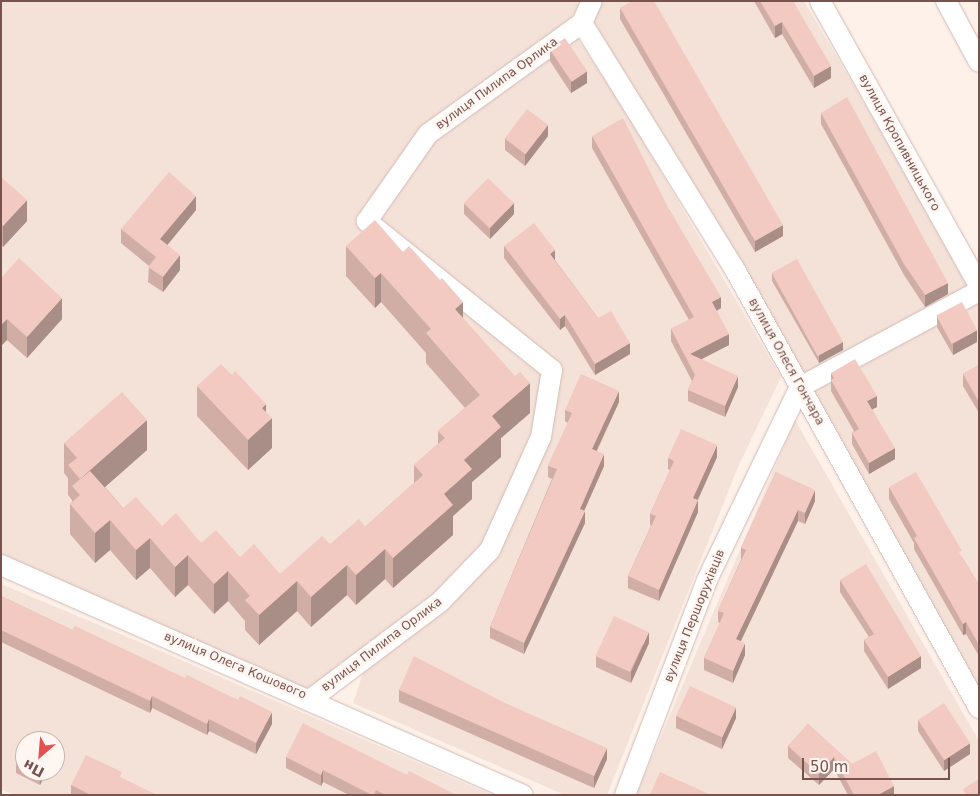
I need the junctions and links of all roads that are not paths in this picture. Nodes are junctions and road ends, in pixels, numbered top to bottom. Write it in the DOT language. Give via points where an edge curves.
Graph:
graph roads {
  1 [pos="592,1"];
  2 [pos="820,1"];
  3 [pos="946,1"];
  4 [pos="582,23"];
  5 [pos="979,62"];
  6 [pos="979,284"];
  7 [pos="979,291"];
  8 [pos="800,387"];
  9 [pos="1,565"];
  10 [pos="311,699"];
  11 [pos="979,708"];
  12 [pos="523,795"];
  13 [pos="625,795"];
  1 -- 4 [label="street"];
  2 -- 6 [label="street, вулиця Кропивницького"];
  3 -- 5 [label="street"];
  4 -- 8 [label="street, вулиця Олеся Гончара" via="734,268"];
  4 -- 10 [label="street, вулиця Пилипа Орлика" via="428,134 367,221 552,370 541,437 490,550 440,602"];
  7 -- 8 [label="street"];
  8 -- 11 [label="street, вулиця Олеся Гончара"];
  8 -- 13 [label="street, вулиця Першорухівців" via="707,580"];
  9 -- 10 [label="street, вулиця Олега Кошового"];
  10 -- 12 [label="street, вулиця Олега Кошового"];
}
